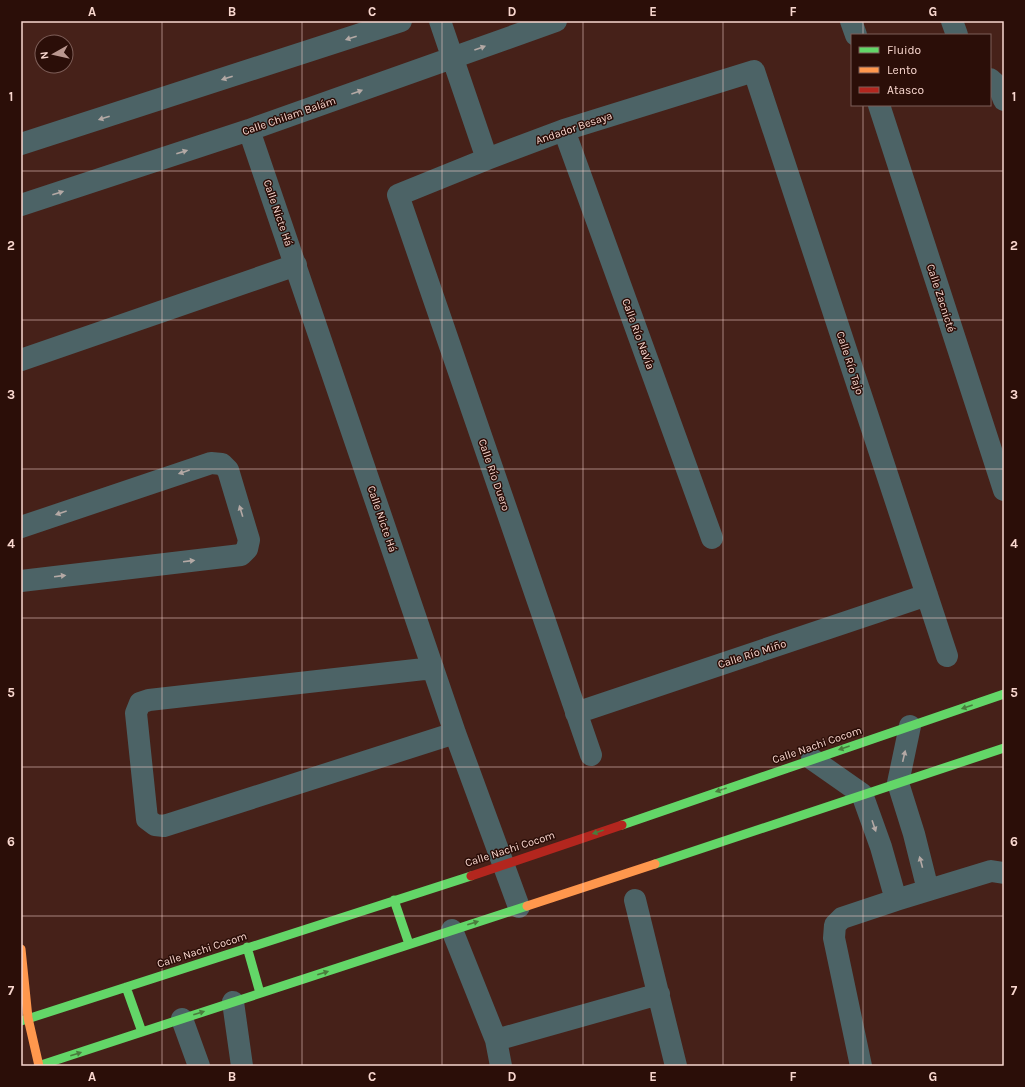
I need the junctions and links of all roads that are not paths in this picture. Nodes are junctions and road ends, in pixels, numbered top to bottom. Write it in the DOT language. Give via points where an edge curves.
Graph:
graph roads {
  1 [pos="401,21"];
  2 [pos="440,21"];
  3 [pos="556,21"];
  4 [pos="851,21"];
  5 [pos="952,21"];
  6 [pos="379,25"];
  7 [pos="856,34"];
  8 [pos="957,34"];
  9 [pos="452,58"];
  10 [pos="754,71"];
  11 [pos="879,106"];
  12 [pos="249,130"];
  13 [pos="564,130"];
  14 [pos="21,144"];
  15 [pos="487,158"];
  16 [pos="398,195"];
  17 [pos="21,205"];
  18 [pos="296,265"];
  19 [pos="21,360"];
  20 [pos="1004,490"];
  21 [pos="21,527"];
  22 [pos="712,538"];
  23 [pos="21,581"];
  24 [pos="927,595"];
  25 [pos="947,656"];
  26 [pos="433,668"];
  27 [pos="1004,694"];
  28 [pos="576,713"];
  29 [pos="910,726"];
  30 [pos="455,733"];
  31 [pos="1004,748"];
  32 [pos="591,755"];
  33 [pos="812,759"];
  34 [pos="898,783"];
  35 [pos="862,794"];
  36 [pos="504,864"];
  37 [pos="1004,873"];
  38 [pos="928,890"];
  39 [pos="394,900"];
  40 [pos="635,900"];
  41 [pos="896,900"];
  42 [pos="519,907"];
  43 [pos="452,930"];
  44 [pos="409,944"];
  45 [pos="247,948"];
  46 [pos="21,949"];
  47 [pos="126,987"];
  48 [pos="260,994"];
  49 [pos="659,994"];
  50 [pos="233,1002"];
  51 [pos="25,1019"];
  52 [pos="182,1019"];
  53 [pos="142,1032"];
  54 [pos="496,1040"];
  55 [pos="38,1066"];
  56 [pos="199,1066"];
  57 [pos="242,1066"];
  58 [pos="501,1066"];
  59 [pos="676,1066"];
  60 [pos="861,1066"];
  1 -- 6 [label="street"];
  2 -- 9 [label="street"];
  9 -- 3 [label="street, Calle Chilam Balám, one-way"];
  4 -- 7 [label="street"];
  5 -- 8 [label="street"];
  6 -- 14 [label="street, one-way"];
  12 -- 9 [label="street, Calle Chilam Balám, one-way"];
  9 -- 15 [label="street"];
  10 -- 13 [label="street, Andador Besaya"];
  10 -- 24 [label="street, Calle Río Tajo"];
  11 -- 20 [label="street, Calle Zacnicté"];
  17 -- 12 [label="street, Calle Chilam Balám, one-way"];
  12 -- 18 [label="street, Calle Nicte Há"];
  13 -- 15 [label="street, Andador Besaya"];
  13 -- 22 [label="street, Calle Río NaVía"];
  15 -- 16 [label="street, Andador Besaya"];
  16 -- 28 [label="street, Calle Río Duero"];
  18 -- 19 [label="street"];
  18 -- 26 [label="street, Calle Nicte Há"];
  23 -- 21 [label="street, one-way" via="241,555 248,549 249,540 228,470 222,464 211,462"];
  24 -- 25 [label="street, Calle Río Tajo"];
  24 -- 28 [label="street, Calle Río Miño"];
  26 -- 30 [label="street, Calle Nicte Há"];
  26 -- 30 [label="street" via="140,703 136,713 147,819 155,825 164,826"];
  27 -- 29 [label="street, Calle Nachi Cocom, one-way"];
  28 -- 32 [label="street, Calle Río Duero"];
  29 -- 33 [label="street, Calle Nachi Cocom, one-way"];
  34 -- 29 [label="street, one-way"];
  30 -- 36 [label="street, Calle Nicte Há"];
  31 -- 34 [label="street"];
  33 -- 35 [label="street"];
  33 -- 36 [label="street, Calle Nachi Cocom, one-way"];
  34 -- 35 [label="street"];
  38 -- 34 [label="street, one-way"];
  35 -- 41 [label="street, one-way"];
  35 -- 42 [label="street"];
  36 -- 39 [label="street, Calle Nachi Cocom"];
  36 -- 42 [label="street, Calle Nicte Há"];
  37 -- 38 [label="street" via="992,871"];
  38 -- 41 [label="street"];
  39 -- 44 [label="street"];
  39 -- 45 [label="street, Calle Nachi Cocom"];
  40 -- 49 [label="street"];
  41 -- 60 [label="street" via="842,918 835,925 834,938"];
  43 -- 42 [label="street, one-way"];
  43 -- 44 [label="street"];
  43 -- 54 [label="street"];
  48 -- 44 [label="street, one-way"];
  45 -- 47 [label="street, Calle Nachi Cocom"];
  45 -- 48 [label="street"];
  46 -- 51 [label="street"];
  47 -- 51 [label="street, Calle Nachi Cocom"];
  47 -- 53 [label="street"];
  48 -- 50 [label="street"];
  49 -- 54 [label="street"];
  49 -- 59 [label="street"];
  52 -- 50 [label="street, one-way"];
  50 -- 57 [label="street"];
  51 -- 55 [label="street"];
  52 -- 53 [label="street"];
  52 -- 56 [label="street"];
  55 -- 53 [label="street, one-way"];
  54 -- 58 [label="street"];
}
